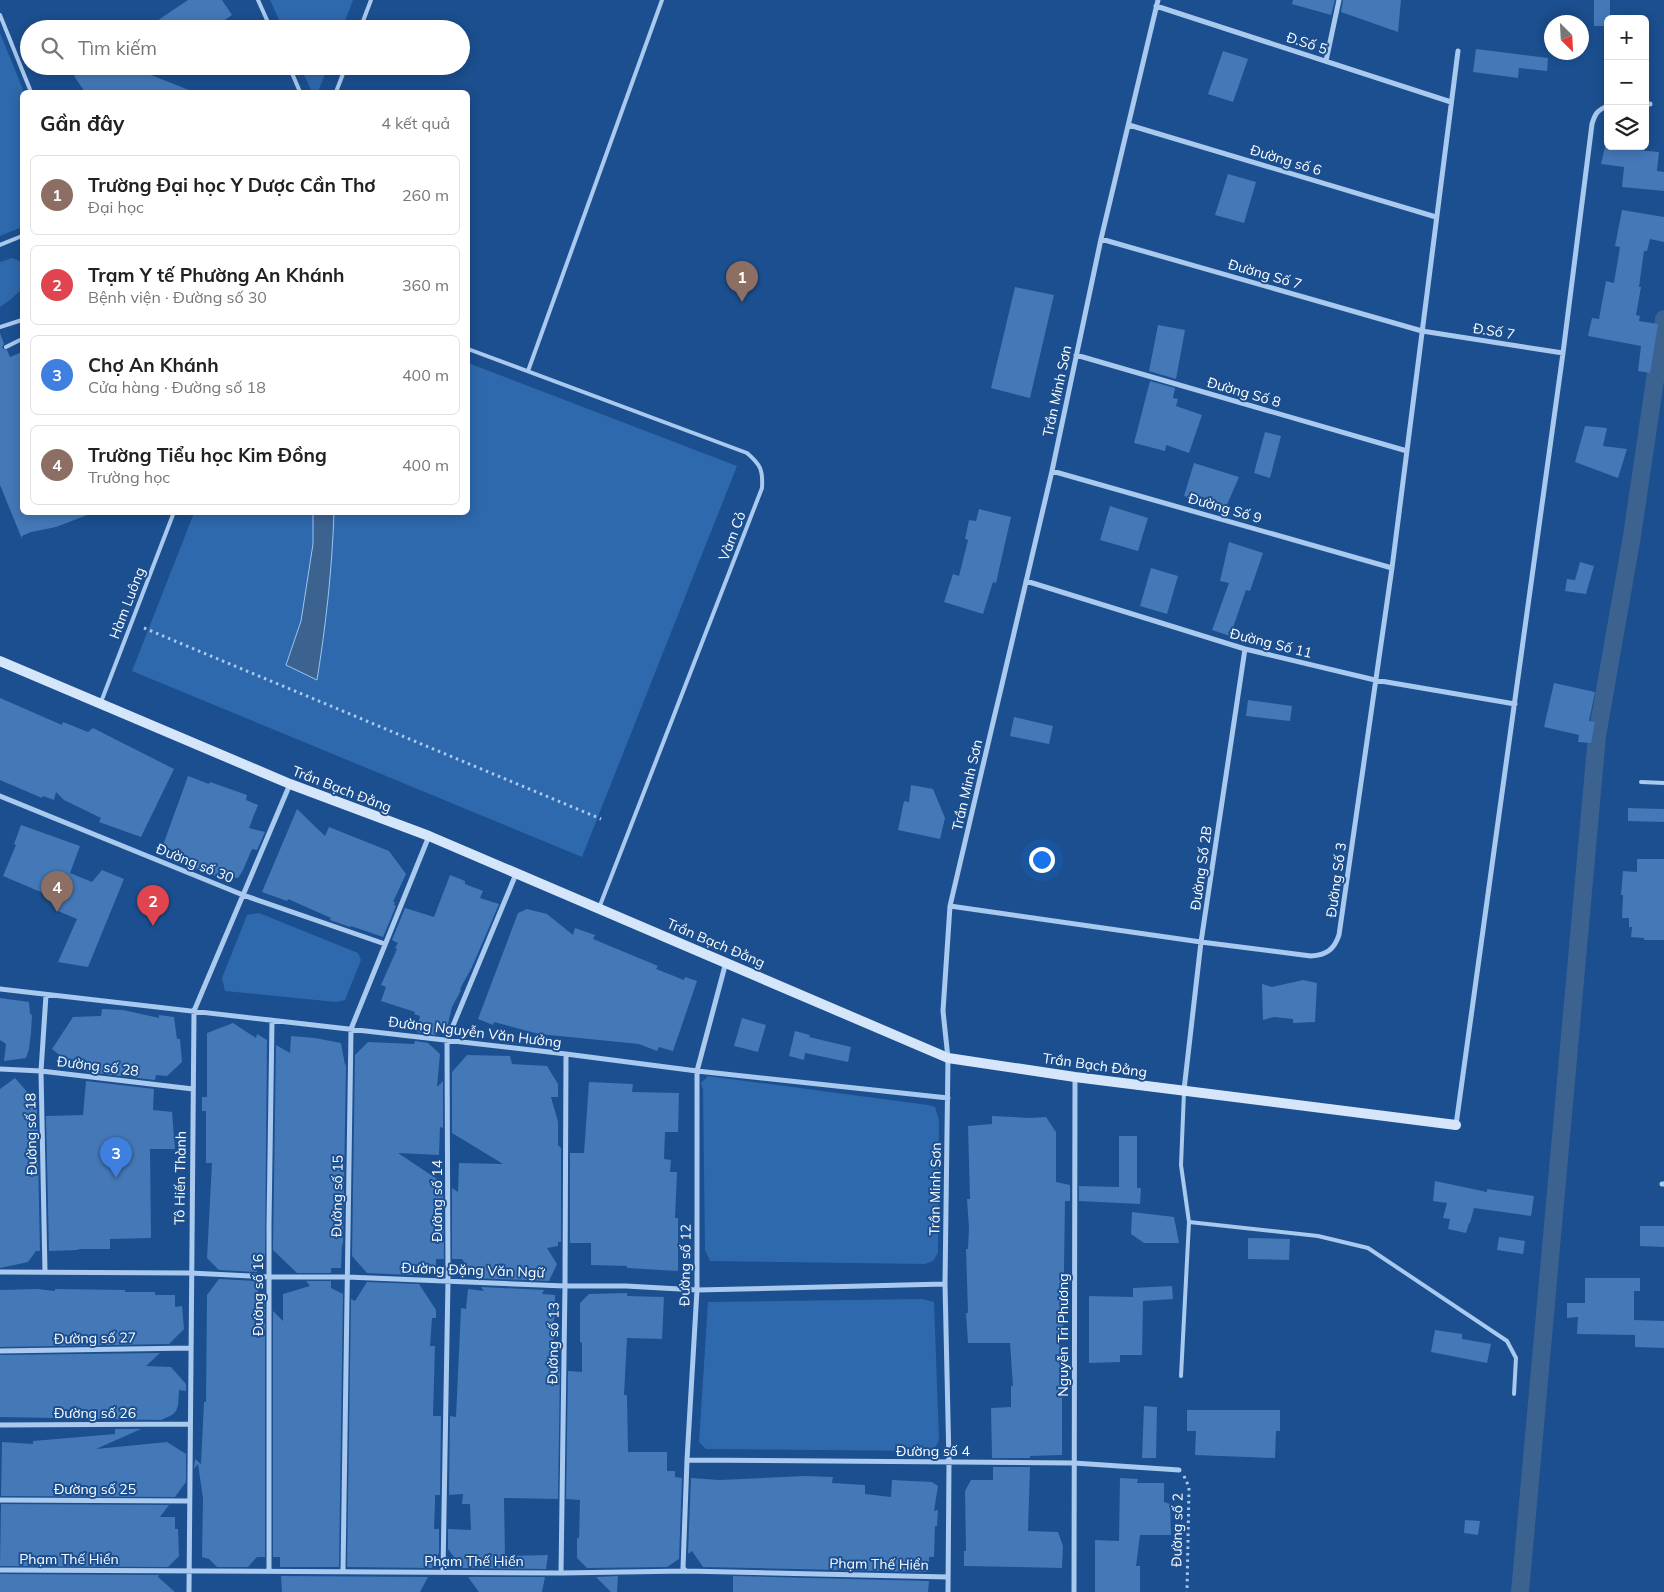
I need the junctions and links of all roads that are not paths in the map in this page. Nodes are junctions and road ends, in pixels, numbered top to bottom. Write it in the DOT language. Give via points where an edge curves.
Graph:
graph roads {
  1 [pos="258,0"];
  2 [pos="371,0"];
  3 [pos="662,0"];
  4 [pos="1339,0"];
  5 [pos="1157,3"];
  6 [pos="0,15"];
  7 [pos="267,20"];
  8 [pos="363,20"];
  9 [pos="1458,51"];
  10 [pos="1326,61"];
  11 [pos="20,65"];
  12 [pos="24,75"];
  13 [pos="292,75"];
  14 [pos="343,75"];
  15 [pos="30,90"];
  16 [pos="299,90"];
  17 [pos="337,90"];
  18 [pos="1451,102"];
  19 [pos="1604,108"];
  20 [pos="1129,124"];
  21 [pos="1436,217"];
  22 [pos="20,237"];
  23 [pos="1101,239"];
  24 [pos="0,245"];
  25 [pos="20,321"];
  26 [pos="0,327"];
  27 [pos="1422,331"];
  28 [pos="20,340"];
  29 [pos="6,347"];
  30 [pos="470,350"];
  31 [pos="1563,353"];
  32 [pos="1076,355"];
  33 [pos="528,371"];
  34 [pos="1407,451"];
  35 [pos="1052,471"];
  36 [pos="173,515"];
  37 [pos="1392,568"];
  38 [pos="1026,581"];
  39 [pos="1245,649"];
  40 [pos="0,661"];
  41 [pos="1374,680"];
  42 [pos="101,702"];
  43 [pos="1515,704"];
  44 [pos="1641,782"];
  45 [pos="1664,783"];
  46 [pos="290,784"];
  47 [pos="0,796"];
  48 [pos="429,836"];
  49 [pos="516,874"];
  50 [pos="243,895"];
  51 [pos="950,906"];
  52 [pos="599,908"];
  53 [pos="1201,942"];
  54 [pos="384,944"];
  55 [pos="726,962"];
  56 [pos="0,990"];
  57 [pos="46,995"];
  58 [pos="194,1011"];
  59 [pos="272,1020"];
  60 [pos="351,1029"];
  61 [pos="447,1040"];
  62 [pos="566,1054"];
  63 [pos="948,1058"];
  64 [pos="0,1069"];
  65 [pos="41,1071"];
  66 [pos="697,1071"];
  67 [pos="1075,1077"];
  68 [pos="193,1089"];
  69 [pos="1184,1090"];
  70 [pos="948,1098"];
  71 [pos="1456,1125"];
  72 [pos="1189,1222"];
  73 [pos="0,1272"];
  74 [pos="45,1272"];
  75 [pos="190,1273"];
  76 [pos="270,1277"];
  77 [pos="347,1277"];
  78 [pos="448,1280"];
  79 [pos="945,1284"];
  80 [pos="565,1286"];
  81 [pos="697,1290"];
  82 [pos="191,1348"];
  83 [pos="0,1351"];
  84 [pos="1182,1376"];
  85 [pos="1514,1394"];
  86 [pos="190,1424"];
  87 [pos="0,1425"];
  88 [pos="687,1460"];
  89 [pos="949,1463"];
  90 [pos="1074,1463"];
  91 [pos="1179,1470"];
  92 [pos="0,1500"];
  93 [pos="190,1501"];
  94 [pos="0,1570"];
  95 [pos="189,1570"];
  96 [pos="269,1570"];
  97 [pos="343,1571"];
  98 [pos="442,1571"];
  99 [pos="686,1571"];
  100 [pos="561,1573"];
  101 [pos="948,1577"];
  102 [pos="189,1592"];
  103 [pos="948,1592"];
  104 [pos="1074,1592"];
  1 -- 7 [label="lane"];
  2 -- 8 [label="lane"];
  3 -- 33 [label="lane"];
  4 -- 10 [label="street"];
  5 -- 10 [label="street, Đ.Số 5"];
  5 -- 20 [label="street, Trần Minh Sơn"];
  6 -- 11 [label="lane"];
  9 -- 18 [label="street, Đường Số 3"];
  10 -- 18 [label="street, Đ.Số 5"];
  12 -- 15 [label="lane"];
  13 -- 16 [label="lane"];
  14 -- 17 [label="lane"];
  18 -- 21 [label="street, Đường Số 3"];
  19 -- 31 [label="street" via="1595,114 1592,124"];
  20 -- 21 [label="street, Đường số 6"];
  20 -- 23 [label="street, Trần Minh Sơn"];
  21 -- 27 [label="street, Đường Số 3"];
  22 -- 24 [label="lane"];
  23 -- 27 [label="street, Đường Số 7"];
  23 -- 32 [label="street, Trần Minh Sơn"];
  25 -- 26 [label="lane"];
  27 -- 31 [label="street, Đ.Số 7"];
  27 -- 34 [label="street, Đường Số 3"];
  28 -- 29 [label="lane"];
  30 -- 33 [label="lane, Vàm Cỏ"];
  31 -- 43 [label="street"];
  32 -- 34 [label="street, Đường Số 8"];
  32 -- 35 [label="street, Trần Minh Sơn"];
  33 -- 52 [label="lane, Vàm Cỏ" via="747,453 758,462 763,476 762,488"];
  34 -- 37 [label="street, Đường Số 3"];
  35 -- 37 [label="street, Đường Số 9"];
  35 -- 38 [label="street, Trần Minh Sơn"];
  36 -- 42 [label="lane, Hàm Luông"];
  37 -- 41 [label="street, Đường Số 3"];
  38 -- 39 [label="street, Đường Số 11"];
  38 -- 51 [label="street, Trần Minh Sơn"];
  39 -- 41 [label="street, Đường Số 11"];
  39 -- 53 [label="street, Đường Số 2B"];
  40 -- 42 [label="street, Trần Bạch Đằng"];
  41 -- 43 [label="street, Đường Số 11"];
  41 -- 53 [label="street, Đường Số 3" via="1336,945 1330,952 1311,956"];
  42 -- 46 [label="street, Trần Bạch Đằng"];
  43 -- 71 [label="street"];
  44 -- 45 [label="lane"];
  46 -- 48 [label="street, Trần Bạch Đằng"];
  46 -- 50 [label="street, Tô Hiến Thành"];
  47 -- 50 [label="street, Đường số 30"];
  48 -- 49 [label="street, Trần Bạch Đằng"];
  48 -- 54 [label="street, Đường số 15"];
  49 -- 52 [label="street, Trần Bạch Đằng"];
  49 -- 61 [label="street, Đường số 14"];
  50 -- 54 [label="street, Đường số 30"];
  50 -- 58 [label="street, Tô Hiến Thành"];
  51 -- 53 [label="street, Đường Số 3"];
  51 -- 63 [label="street, Trần Minh Sơn" via="943,1011"];
  52 -- 55 [label="street, Trần Bạch Đằng"];
  53 -- 69 [label="street, Đường Số 2B"];
  54 -- 60 [label="street, Đường số 15"];
  55 -- 63 [label="street, Trần Bạch Đằng"];
  55 -- 66 [label="street, Đường số 12"];
  56 -- 57 [label="street, Đường Nguyễn Văn Hưởng"];
  57 -- 58 [label="street, Đường Nguyễn Văn Hưởng"];
  57 -- 65 [label="street, Đường số 18"];
  58 -- 59 [label="street, Đường Nguyễn Văn Hưởng"];
  58 -- 68 [label="street, Tô Hiến Thành"];
  59 -- 60 [label="street, Đường Nguyễn Văn Hưởng"];
  59 -- 76 [label="street, Đường số 16"];
  60 -- 61 [label="street, Đường Nguyễn Văn Hưởng"];
  60 -- 77 [label="street, Đường số 15"];
  61 -- 62 [label="street, Đường Nguyễn Văn Hưởng"];
  61 -- 78 [label="street, Đường số 14"];
  62 -- 66 [label="street, Đường Nguyễn Văn Hưởng"];
  62 -- 80 [label="street, Đường số 13"];
  63 -- 67 [label="street, Trần Bạch Đằng"];
  63 -- 70 [label="street, Trần Minh Sơn"];
  64 -- 65 [label="street, Đường số 28"];
  65 -- 68 [label="street, Đường số 28"];
  65 -- 74 [label="street, Đường số 18"];
  66 -- 70 [label="street, Đường Nguyễn Văn Hưởng"];
  66 -- 81 [label="street, Đường số 12"];
  67 -- 69 [label="street, Trần Bạch Đằng"];
  67 -- 90 [label="street, Nguyễn Tri Phương"];
  68 -- 75 [label="street, Tô Hiến Thành"];
  69 -- 71 [label="street, Trần Bạch Đằng"];
  69 -- 72 [label="lane" via="1181,1165"];
  70 -- 79 [label="street, Trần Minh Sơn"];
  72 -- 84 [label="lane"];
  72 -- 85 [label="lane" via="1318,1236 1368,1248 1507,1341 1516,1358"];
  73 -- 74 [label="street, Đường Đặng Văn Ngữ"];
  74 -- 75 [label="street, Đường Đặng Văn Ngữ"];
  75 -- 76 [label="street, Đường Đặng Văn Ngữ"];
  75 -- 82 [label="street, Tô Hiến Thành"];
  76 -- 77 [label="street, Đường Đặng Văn Ngữ"];
  76 -- 96 [label="street, Đường số 16"];
  77 -- 78 [label="street, Đường Đặng Văn Ngữ"];
  77 -- 97 [label="street, Đường số 15"];
  78 -- 80 [label="street, Đường Đặng Văn Ngữ"];
  78 -- 98 [label="street, Đường số 14"];
  79 -- 81 [label="street, Đường Đặng Văn Ngữ"];
  79 -- 89 [label="street, Trần Minh Sơn"];
  80 -- 81 [label="street, Đường Đặng Văn Ngữ"];
  80 -- 100 [label="street, Đường số 13"];
  81 -- 88 [label="street, Đường số 12"];
  82 -- 83 [label="street, Đường số 27"];
  82 -- 86 [label="street, Tô Hiến Thành"];
  86 -- 87 [label="street, Đường số 26"];
  86 -- 93 [label="street, Tô Hiến Thành"];
  88 -- 89 [label="street, Đường số 4"];
  88 -- 99 [label="street, Đường số 12" via="683,1568"];
  89 -- 90 [label="street, Đường số 4"];
  89 -- 101 [label="street, Trần Minh Sơn"];
  90 -- 91 [label="street, Đường số 4"];
  90 -- 104 [label="street, Nguyễn Tri Phương"];
  92 -- 93 [label="street, Đường số 25"];
  93 -- 95 [label="street, Tô Hiến Thành"];
  94 -- 95 [label="street, Phạm Thế Hiển"];
  95 -- 96 [label="street, Phạm Thế Hiển"];
  95 -- 102 [label="street, Tô Hiến Thành"];
  96 -- 97 [label="street, Phạm Thế Hiển"];
  97 -- 98 [label="street, Phạm Thế Hiển"];
  98 -- 100 [label="street, Phạm Thế Hiển"];
  99 -- 100 [label="street, Phạm Thế Hiển"];
  99 -- 101 [label="street, Phạm Thế Hiển"];
  101 -- 103 [label="street, Trần Minh Sơn"];
}
